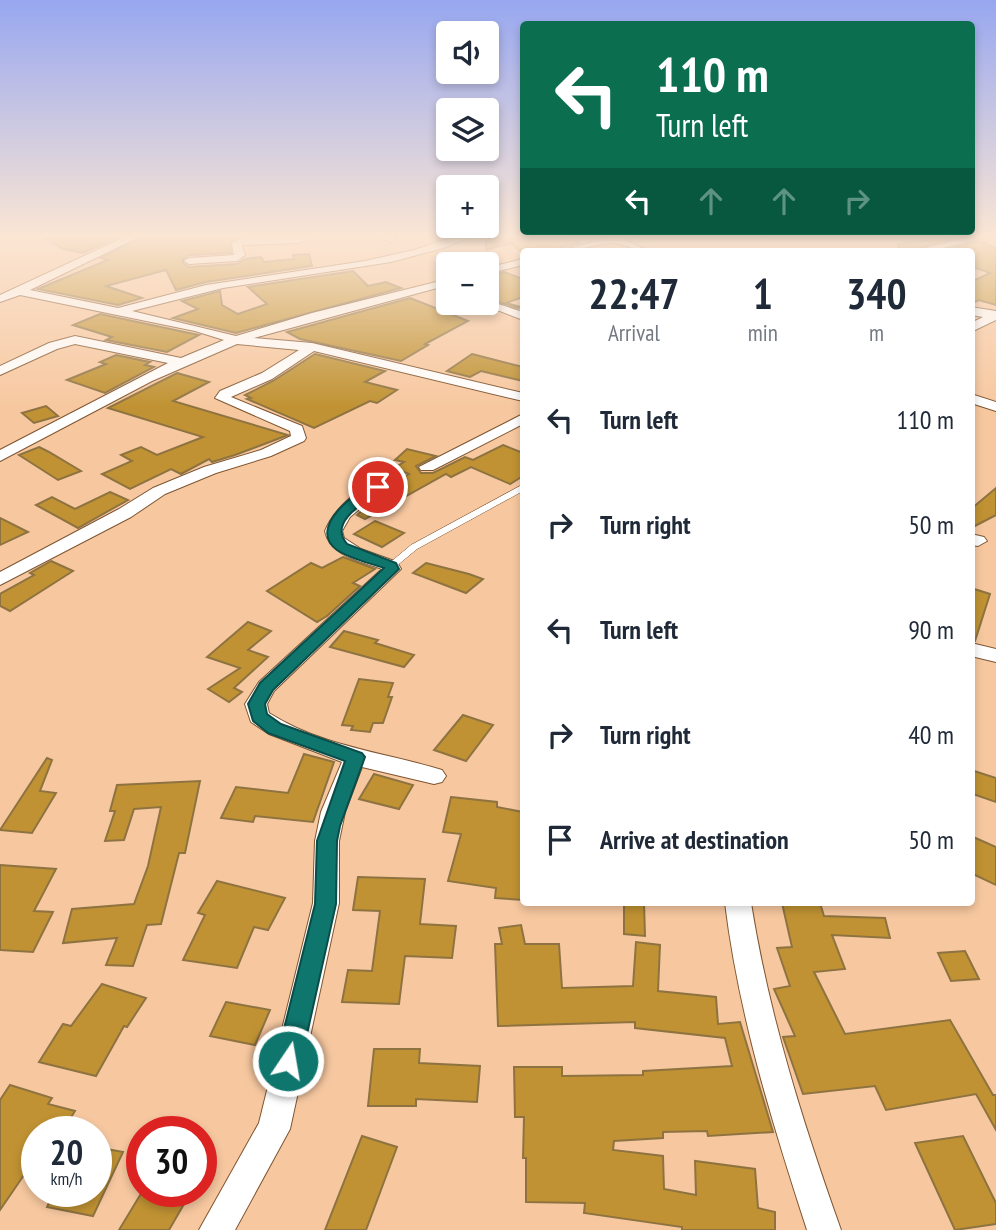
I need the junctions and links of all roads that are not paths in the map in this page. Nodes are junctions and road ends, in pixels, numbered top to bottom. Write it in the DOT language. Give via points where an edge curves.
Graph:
graph roads {
  1 [pos="20,292"];
  2 [pos="23,292"];
  3 [pos="190,292"];
  4 [pos="408,292"];
  5 [pos="0,299"];
  6 [pos="499,308"];
  7 [pos="118,312"];
  8 [pos="975,312"];
  9 [pos="520,315"];
  10 [pos="996,315"];
  11 [pos="975,326"];
  12 [pos="237,340"];
  13 [pos="312,347"];
  14 [pos="182,362"];
  15 [pos="0,371"];
  16 [pos="520,396"];
  17 [pos="975,399"];
  18 [pos="996,407"];
  19 [pos="520,420"];
  20 [pos="0,456"];
  21 [pos="427,467"];
  22 [pos="378,487"];
  23 [pos="520,490"];
  24 [pos="391,566"];
  25 [pos="0,579"];
  26 [pos="975,650"];
  27 [pos="996,656"];
  28 [pos="355,757"];
  29 [pos="434,775"];
  30 [pos="739,906"];
  31 [pos="216,1230"];
  32 [pos="824,1230"];
  1 -- 5 [label="street"];
  2 -- 7 [label="street"];
  3 -- 7 [label="street"];
  4 -- 12 [label="street"];
  6 -- 9 [label="street"];
  7 -- 12 [label="street"];
  8 -- 10 [label="street"];
  10 -- 11 [label="street"];
  12 -- 13 [label="street"];
  12 -- 14 [label="street"];
  13 -- 16 [label="street"];
  13 -- 25 [label="street" via="222,398 297,429 299,438 159,491"];
  14 -- 15 [label="street" via="75,340"];
  14 -- 20 [label="street"];
  17 -- 18 [label="street"];
  19 -- 21 [label="street"];
  22 -- 24 [label="street" via="343,511 335,526 336,539 342,547"];
  23 -- 24 [label="lane" via="414,547"];
  24 -- 28 [label="street" via="266,687 256,704 259,717 275,729"];
  26 -- 27 [label="street"];
  28 -- 29 [label="street"];
  28 -- 31 [label="street" via="327,841 326,904 274,1129"];
  30 -- 32 [label="street" via="763,1031"];
}
